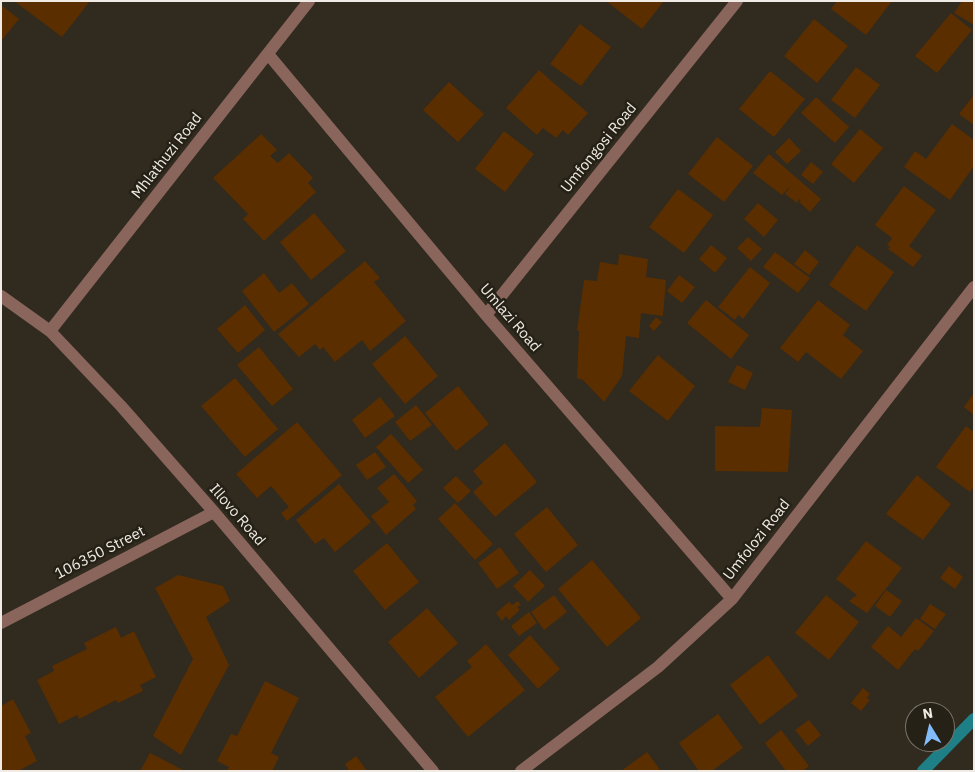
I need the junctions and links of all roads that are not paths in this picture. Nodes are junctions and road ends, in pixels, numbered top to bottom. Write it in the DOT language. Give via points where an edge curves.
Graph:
graph roads {
  1 [pos="309,1"];
  2 [pos="737,1"];
  3 [pos="268,54"];
  4 [pos="974,286"];
  5 [pos="1,296"];
  6 [pos="486,315"];
  7 [pos="50,331"];
  8 [pos="214,512"];
  9 [pos="732,599"];
  10 [pos="1,623"];
  11 [pos="433,771"];
  12 [pos="521,771"];
  1 -- 3 [label="street, Mhlathuzi Road"];
  2 -- 6 [label="street, Umfongosi Road"];
  3 -- 6 [label="street, Umlazi Road"];
  3 -- 7 [label="street, Mhlathuzi Road"];
  4 -- 9 [label="street, Umfolozi Road"];
  5 -- 7 [label="street, Illovo Road"];
  6 -- 9 [label="street, Umlazi Road"];
  7 -- 8 [label="street, Illovo Road"];
  8 -- 10 [label="street, 106350 Street"];
  8 -- 11 [label="street, Illovo Road"];
  9 -- 12 [label="street, Umfolozi Road" via="658,667"];
}
